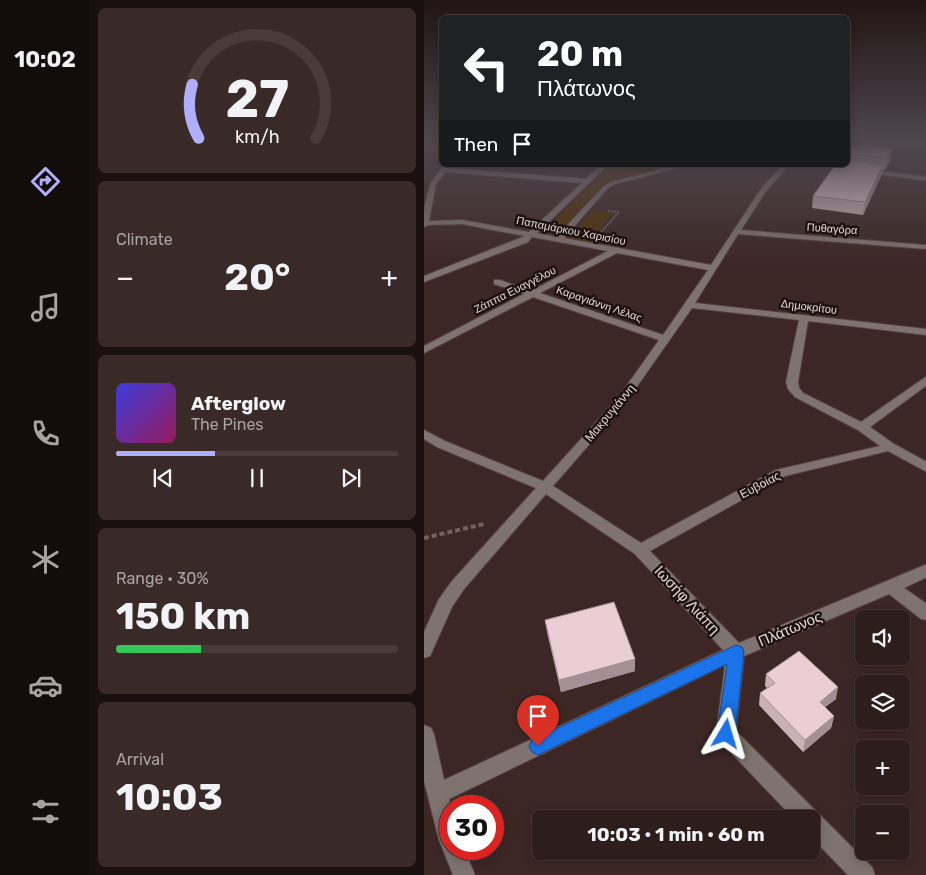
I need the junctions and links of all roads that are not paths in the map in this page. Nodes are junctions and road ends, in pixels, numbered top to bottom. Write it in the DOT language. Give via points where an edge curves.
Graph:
graph roads {
  1 [pos="433,185"];
  2 [pos="584,185"];
  3 [pos="610,185"];
  4 [pos="768,185"];
  5 [pos="424,224"];
  6 [pos="736,232"];
  7 [pos="531,235"];
  8 [pos="558,240"];
  9 [pos="926,247"];
  10 [pos="616,250"];
  11 [pos="713,268"];
  12 [pos="424,279"];
  13 [pos="497,282"];
  14 [pos="532,294"];
  15 [pos="690,305"];
  16 [pos="804,319"];
  17 [pos="926,332"];
  18 [pos="665,339"];
  19 [pos="424,350"];
  20 [pos="926,378"];
  21 [pos="862,427"];
  22 [pos="424,434"];
  23 [pos="890,447"];
  24 [pos="926,468"];
  25 [pos="545,487"];
  26 [pos="640,550"];
  27 [pos="926,570"];
  28 [pos="891,587"];
  29 [pos="926,614"];
  30 [pos="424,652"];
  31 [pos="736,652"];
  32 [pos="424,734"];
  33 [pos="437,794"];
  34 [pos="439,801"];
  35 [pos="801,810"];
  36 [pos="820,829"];
  37 [pos="458,860"];
  38 [pos="464,875"];
  39 [pos="864,875"];
  1 -- 5 [label="street"];
  2 -- 7 [label="street"];
  3 -- 8 [label="street"];
  4 -- 6 [label="street, Μακρυγιάννη"];
  5 -- 7 [label="street, Παπαμάρκου Χαρισίου" via="462,222"];
  6 -- 9 [label="street, Πυθαγόρα"];
  6 -- 11 [label="street, Μακρυγιάννη"];
  7 -- 8 [label="street, Παπαμάρκου Χαρισίου"];
  7 -- 12 [label="street"];
  8 -- 10 [label="street, Παπαμάρκου Χαρισίου"];
  10 -- 11 [label="street, Παπαμάρκου Χαρισίου"];
  10 -- 14 [label="street, Ζάππα Ευαγγέλου"];
  11 -- 15 [label="street, Μακρυγιάννη"];
  13 -- 14 [label="street, Καραγιάννη Λέλας"];
  14 -- 18 [label="street, Καραγιάννη Λέλας"];
  14 -- 19 [label="street, Ζάππα Ευαγγέλου"];
  15 -- 16 [label="street, Δημοκρίτου"];
  15 -- 18 [label="street, Μακρυγιάννη"];
  16 -- 17 [label="street, Δημοκρίτου"];
  16 -- 21 [label="street" via="792,382 794,389"];
  18 -- 25 [label="street, Μακρυγιάννη" via="622,400"];
  20 -- 21 [label="street"];
  21 -- 23 [label="street"];
  22 -- 25 [label="street, Ιωσήφ Λιάπη"];
  23 -- 24 [label="street"];
  23 -- 26 [label="street, Ευβoίας" via="781,473"];
  25 -- 26 [label="street, Ιωσήφ Λιάπη"];
  25 -- 30 [label="street, Μακρυγιάννη" via="477,562 445,604"];
  26 -- 31 [label="street, Ιωσήφ Λιάπη"];
  27 -- 28 [label="street, Πλάτωνος"];
  28 -- 29 [label="street"];
  28 -- 31 [label="street, Πλάτωνος"];
  31 -- 33 [label="street, Πλάτωνος"];
  31 -- 35 [label="street" via="726,734"];
  32 -- 33 [label="street"];
  33 -- 34 [label="street"];
  36 -- 39 [label="street"];
  37 -- 38 [label="street"];
}
